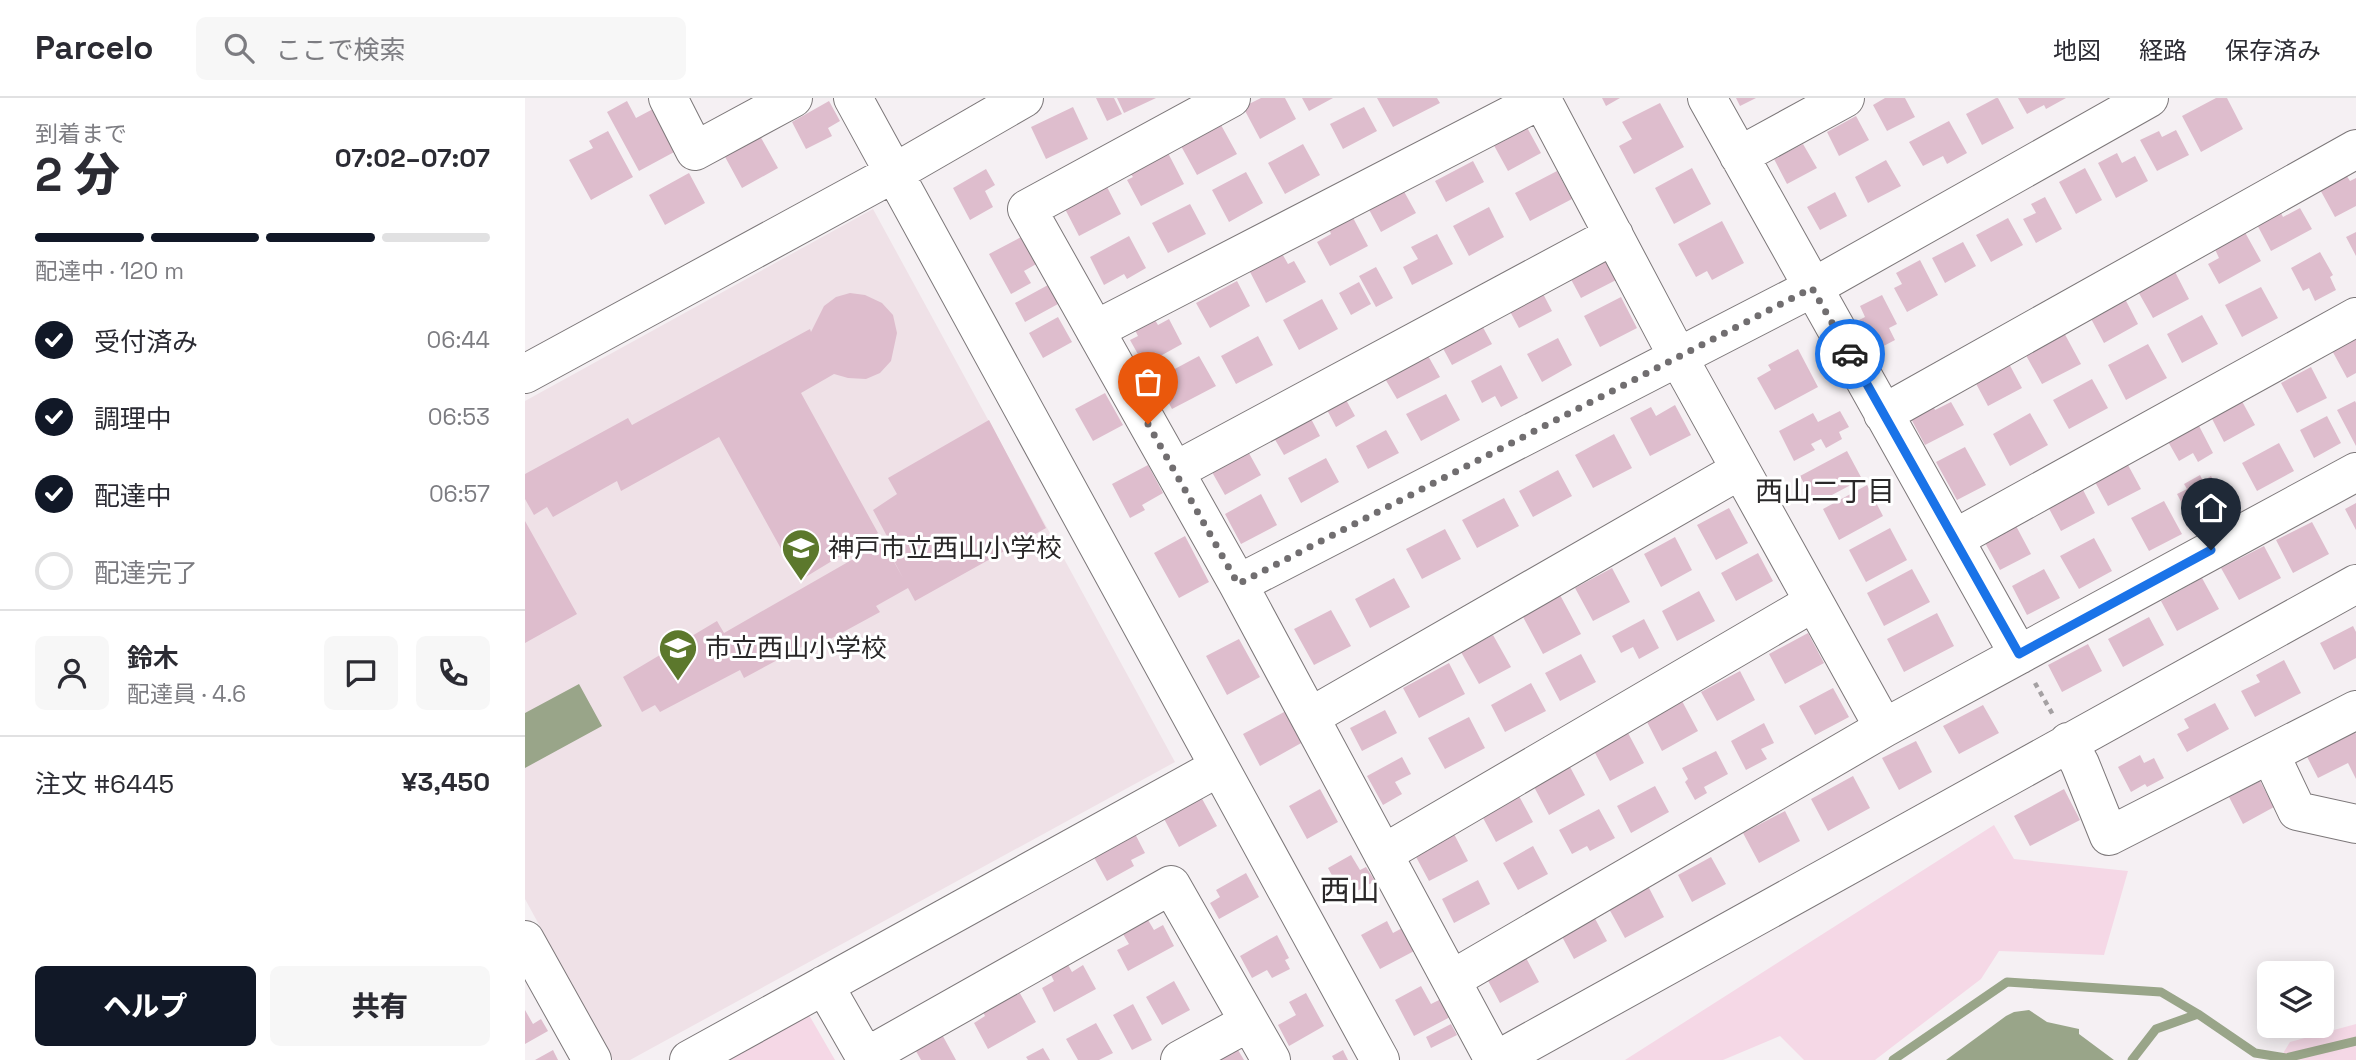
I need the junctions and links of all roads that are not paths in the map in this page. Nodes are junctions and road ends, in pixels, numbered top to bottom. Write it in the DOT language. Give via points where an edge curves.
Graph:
graph roads {
  1 [pos="668,98"];
  2 [pos="793,98"];
  3 [pos="853,98"];
  4 [pos="1024,98"];
  5 [pos="1231,98"];
  6 [pos="1707,98"];
  7 [pos="1845,98"];
  8 [pos="2150,98"];
  9 [pos="1541,99"];
  10 [pos="2356,149"];
  11 [pos="1739,156"];
  12 [pos="894,173"];
  13 [pos="1613,235"];
  14 [pos="1812,288"];
  15 [pos="2356,317"];
  16 [pos="1095,330"];
  17 [pos="1678,357"];
  18 [pos="525,373"];
  19 [pos="1883,414"];
  20 [pos="1740,470"];
  21 [pos="1175,471"];
  22 [pos="2356,472"];
  23 [pos="1954,539"];
  24 [pos="1238,584"];
  25 [pos="2356,584"];
  26 [pos="1814,602"];
  27 [pos="2019,654"];
  28 [pos="2356,710"];
  29 [pos="1310,718"];
  30 [pos="1884,728"];
  31 [pos="2068,742"];
  32 [pos="2270,754"];
  33 [pos="1219,767"];
  34 [pos="2356,824"];
  35 [pos="1383,854"];
  36 [pos="525,940"];
  37 [pos="1451,981"];
  38 [pos="824,985"];
  39 [pos="1249,1021"];
  40 [pos="867,1058"];
  41 [pos="592,1060"];
  42 [pos="689,1060"];
  43 [pos="1180,1060"];
  44 [pos="1271,1060"];
  45 [pos="1380,1060"];
  46 [pos="1495,1060"];
  1 -- 2 [label="street" via="695,151"];
  3 -- 12 [label="street"];
  4 -- 12 [label="street"];
  5 -- 16 [label="street" via="1027,209"];
  6 -- 11 [label="street"];
  7 -- 11 [label="street"];
  8 -- 14 [label="street"];
  9 -- 13 [label="street"];
  9 -- 16 [label="street"];
  10 -- 19 [label="street"];
  11 -- 14 [label="street"];
  12 -- 18 [label="street"];
  12 -- 33 [label="street"];
  13 -- 17 [label="street"];
  13 -- 21 [label="street"];
  14 -- 17 [label="street"];
  14 -- 19 [label="street"];
  15 -- 23 [label="street"];
  16 -- 21 [label="street"];
  17 -- 20 [label="street"];
  17 -- 24 [label="street"];
  19 -- 23 [label="street"];
  20 -- 26 [label="street"];
  20 -- 29 [label="street"];
  21 -- 24 [label="street"];
  22 -- 27 [label="street"];
  23 -- 27 [label="street"];
  24 -- 29 [label="street"];
  25 -- 31 [label="street"];
  26 -- 30 [label="street"];
  26 -- 35 [label="street"];
  27 -- 30 [label="street"];
  28 -- 32 [label="street"];
  29 -- 35 [label="street"];
  30 -- 37 [label="street"];
  31 -- 32 [label="street" via="2109,836"];
  31 -- 46 [label="street"];
  32 -- 34 [label="street" via="2297,811"];
  33 -- 38 [label="street"];
  33 -- 45 [label="street"];
  35 -- 37 [label="street"];
  36 -- 41 [label="street"];
  37 -- 46 [label="street"];
  38 -- 40 [label="street"];
  38 -- 42 [label="street"];
  39 -- 40 [label="street" via="1171,886"];
  39 -- 43 [label="street"];
  39 -- 44 [label="street"];
}
